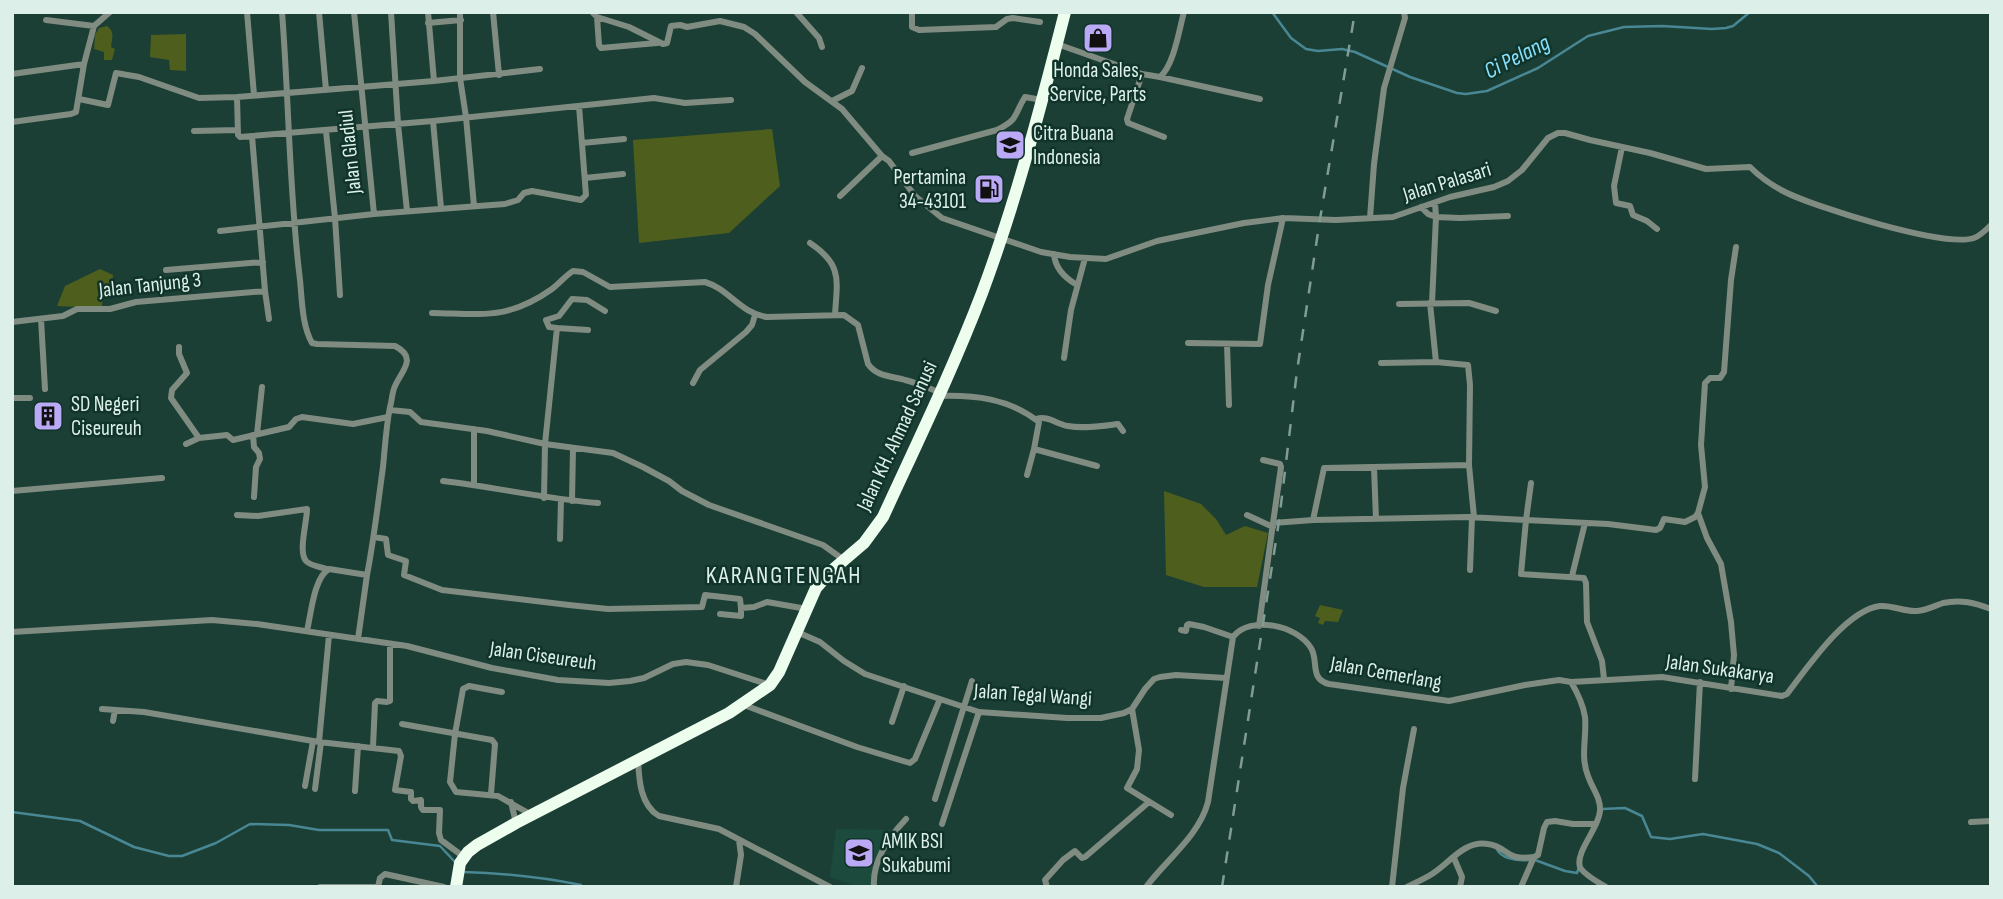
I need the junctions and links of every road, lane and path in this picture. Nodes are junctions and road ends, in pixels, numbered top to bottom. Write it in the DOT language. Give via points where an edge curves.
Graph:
graph roads {
  1 [pos="110,12"];
  2 [pos="247,12"];
  3 [pos="282,12"];
  4 [pos="319,12"];
  5 [pos="354,12"];
  6 [pos="391,12"];
  7 [pos="428,12"];
  8 [pos="493,12"];
  9 [pos="796,12"];
  10 [pos="912,12"];
  11 [pos="1065,12"];
  12 [pos="1184,12"];
  13 [pos="1404,12"];
  14 [pos="594,15"];
  15 [pos="461,16"];
  16 [pos="46,20"];
  17 [pos="1040,22"];
  18 [pos="428,23"];
  19 [pos="94,26"];
  20 [pos="657,43"];
  21 [pos="1057,44"];
  22 [pos="822,47"];
  23 [pos="83,64"];
  24 [pos="862,68"];
  25 [pos="540,69"];
  26 [pos="12,74"];
  27 [pos="1142,74"];
  28 [pos="499,75"];
  29 [pos="1160,76"];
  30 [pos="460,78"];
  31 [pos="434,81"];
  32 [pos="395,83"];
  33 [pos="361,86"];
  34 [pos="326,90"];
  35 [pos="288,93"];
  36 [pos="254,95"];
  37 [pos="237,97"];
  38 [pos="79,99"];
  39 [pos="1260,99"];
  40 [pos="731,100"];
  41 [pos="1042,100"];
  42 [pos="832,101"];
  43 [pos="579,106"];
  44 [pos="466,117"];
  45 [pos="433,121"];
  46 [pos="12,122"];
  47 [pos="398,124"];
  48 [pos="365,127"];
  49 [pos="238,130"];
  50 [pos="194,131"];
  51 [pos="326,131"];
  52 [pos="289,133"];
  53 [pos="252,136"];
  54 [pos="1164,138"];
  55 [pos="624,139"];
  56 [pos="582,144"];
  57 [pos="1622,147"];
  58 [pos="912,153"];
  59 [pos="883,156"];
  60 [pos="623,174"];
  61 [pos="585,178"];
  62 [pos="840,196"];
  63 [pos="1435,203"];
  64 [pos="474,206"];
  65 [pos="1421,207"];
  66 [pos="441,208"];
  67 [pos="407,211"];
  68 [pos="374,214"];
  69 [pos="1508,216"];
  70 [pos="1436,217"];
  71 [pos="335,218"];
  72 [pos="1283,218"];
  73 [pos="1370,218"];
  74 [pos="293,223"];
  75 [pos="1991,225"];
  76 [pos="260,227"];
  77 [pos="1657,229"];
  78 [pos="220,231"];
  79 [pos="1001,237"];
  80 [pos="810,243"];
  81 [pos="1736,247"];
  82 [pos="1054,254"];
  83 [pos="1085,258"];
  84 [pos="263,262"];
  85 [pos="166,270"];
  86 [pos="1077,285"];
  87 [pos="265,291"];
  88 [pos="340,295"];
  89 [pos="1431,303"];
  90 [pos="1399,304"];
  91 [pos="605,311"];
  92 [pos="1496,311"];
  93 [pos="432,313"];
  94 [pos="755,315"];
  95 [pos="835,315"];
  96 [pos="41,319"];
  97 [pos="269,319"];
  98 [pos="12,322"];
  99 [pos="557,328"];
  100 [pos="588,330"];
  101 [pos="1188,343"];
  102 [pos="1227,344"];
  103 [pos="179,347"];
  104 [pos="1064,358"];
  105 [pos="1436,362"];
  106 [pos="1381,363"];
  107 [pos="692,383"];
  108 [pos="262,387"];
  109 [pos="46,389"];
  110 [pos="938,394"];
  111 [pos="12,398"];
  112 [pos="30,398"];
  113 [pos="1229,405"];
  114 [pos="389,414"];
  115 [pos="1036,419"];
  116 [pos="474,429"];
  117 [pos="1123,430"];
  118 [pos="255,435"];
  119 [pos="199,438"];
  120 [pos="186,444"];
  121 [pos="545,444"];
  122 [pos="573,448"];
  123 [pos="1034,449"];
  124 [pos="1263,460"];
  125 [pos="1469,465"];
  126 [pos="1097,466"];
  127 [pos="1374,467"];
  128 [pos="1027,475"];
  129 [pos="162,478"];
  130 [pos="443,481"];
  131 [pos="1531,482"];
  132 [pos="474,485"];
  133 [pos="12,491"];
  134 [pos="254,497"];
  135 [pos="544,498"];
  136 [pos="561,500"];
  137 [pos="572,501"];
  138 [pos="598,503"];
  139 [pos="1698,513"];
  140 [pos="237,515"];
  141 [pos="1247,515"];
  142 [pos="1473,517"];
  143 [pos="1376,519"];
  144 [pos="1312,520"];
  145 [pos="1526,520"];
  146 [pos="1585,523"];
  147 [pos="1273,525"];
  148 [pos="374,537"];
  149 [pos="560,539"];
  150 [pos="844,560"];
  151 [pos="1470,570"];
  152 [pos="325,572"];
  153 [pos="367,575"];
  154 [pos="1572,576"];
  155 [pos="741,608"];
  156 [pos="807,609"];
  157 [pos="1991,609"];
  158 [pos="720,614"];
  159 [pos="1259,626"];
  160 [pos="1181,630"];
  161 [pos="307,631"];
  162 [pos="12,632"];
  163 [pos="797,632"];
  164 [pos="329,635"];
  165 [pos="1233,637"];
  166 [pos="358,639"];
  167 [pos="390,644"];
  168 [pos="1226,678"];
  169 [pos="1604,680"];
  170 [pos="972,681"];
  171 [pos="1571,682"];
  172 [pos="1700,682"];
  173 [pos="770,685"];
  174 [pos="904,686"];
  175 [pos="1731,689"];
  176 [pos="502,692"];
  177 [pos="940,699"];
  178 [pos="742,704"];
  179 [pos="964,708"];
  180 [pos="102,709"];
  181 [pos="1132,709"];
  182 [pos="115,710"];
  183 [pos="979,712"];
  184 [pos="113,721"];
  185 [pos="892,722"];
  186 [pos="402,724"];
  187 [pos="1414,729"];
  188 [pos="455,734"];
  189 [pos="318,741"];
  190 [pos="358,746"];
  191 [pos="373,747"];
  192 [pos="638,760"];
  193 [pos="1695,779"];
  194 [pos="306,786"];
  195 [pos="315,789"];
  196 [pos="355,792"];
  197 [pos="491,794"];
  198 [pos="934,799"];
  199 [pos="511,802"];
  200 [pos="1149,802"];
  201 [pos="532,815"];
  202 [pos="1171,815"];
  203 [pos="906,819"];
  204 [pos="1991,821"];
  205 [pos="1971,822"];
  206 [pos="516,823"];
  207 [pos="942,824"];
  208 [pos="1597,824"];
  209 [pos="739,840"];
  210 [pos="1534,857"];
  211 [pos="1454,858"];
  212 [pos="462,860"];
  213 [pos="1590,876"];
  214 [pos="456,881"];
  215 [pos="320,887"];
  216 [pos="444,887"];
  217 [pos="736,887"];
  218 [pos="830,887"];
  219 [pos="874,887"];
  220 [pos="1047,887"];
  221 [pos="1146,887"];
  222 [pos="1392,887"];
  223 [pos="1407,887"];
  224 [pos="1460,887"];
  225 [pos="1521,887"];
  226 [pos="1587,887"];
  227 [pos="1606,887"];
  1 -- 19 [label="street"];
  2 -- 36 [label="street"];
  3 -- 35 [label="street"];
  4 -- 34 [label="street"];
  5 -- 33 [label="street, Jalan Gladiul"];
  6 -- 32 [label="street"];
  7 -- 18 [label="street"];
  8 -- 28 [label="street"];
  9 -- 22 [label="street" via="820,38"];
  10 -- 17 [label="street" via="912,27 919,30 996,27 1013,18"];
  11 -- 21 [label="highway, Jalan KH. Ahmad Sanusi"];
  12 -- 29 [label="street" via="1171,59"];
  13 -- 73 [label="street" via="1384,88"];
  14 -- 20 [label="street"];
  14 -- 20 [label="street" via="601,48"];
  15 -- 18 [label="street"];
  15 -- 30 [label="street"];
  16 -- 19 [label="street"];
  18 -- 31 [label="street"];
  19 -- 23 [label="street"];
  20 -- 42 [label="street, Jalan Palasari" via="667,43 671,26 720,21 744,27"];
  21 -- 27 [label="street"];
  21 -- 41 [label="highway, Jalan KH. Ahmad Sanusi"];
  23 -- 26 [label="street"];
  23 -- 38 [label="street"];
  24 -- 42 [label="street" via="852,91"];
  25 -- 28 [label="street"];
  27 -- 29 [label="street"];
  27 -- 54 [label="street" via="1128,123"];
  28 -- 30 [label="street"];
  29 -- 39 [label="street"];
  30 -- 31 [label="street"];
  30 -- 44 [label="street"];
  31 -- 32 [label="street"];
  32 -- 33 [label="street"];
  32 -- 47 [label="street"];
  33 -- 34 [label="street"];
  33 -- 48 [label="street, Jalan Gladiul"];
  34 -- 35 [label="street"];
  35 -- 36 [label="street"];
  35 -- 52 [label="street"];
  36 -- 37 [label="street"];
  37 -- 38 [label="street" via="195,97 115,73 108,105"];
  37 -- 49 [label="street"];
  38 -- 46 [label="street" via="74,113"];
  40 -- 43 [label="street" via="685,103 654,98"];
  41 -- 58 [label="street" via="1025,97 1017,116 997,130"];
  41 -- 79 [label="highway, Jalan KH. Ahmad Sanusi"];
  42 -- 59 [label="street, Jalan Palasari"];
  43 -- 44 [label="street"];
  43 -- 56 [label="street"];
  44 -- 45 [label="street"];
  44 -- 64 [label="street"];
  45 -- 47 [label="street"];
  45 -- 66 [label="street"];
  47 -- 48 [label="street"];
  47 -- 67 [label="street"];
  48 -- 51 [label="street"];
  48 -- 68 [label="street, Jalan Gladiul"];
  49 -- 50 [label="street"];
  49 -- 53 [label="street" via="239,136"];
  51 -- 52 [label="street"];
  51 -- 71 [label="street"];
  52 -- 53 [label="street"];
  52 -- 74 [label="street"];
  53 -- 76 [label="street"];
  55 -- 56 [label="street"];
  56 -- 61 [label="street"];
  57 -- 63 [label="street, Jalan Palasari" via="1558,133 1548,138 1514,178"];
  57 -- 75 [label="street, Jalan Palasari" via="1706,169 1750,166 1762,180 1783,192 1908,232 1966,239"];
  57 -- 77 [label="street" via="1614,186 1616,203 1630,206 1633,215"];
  59 -- 62 [label="street"];
  59 -- 79 [label="street, Jalan Palasari" via="937,215"];
  60 -- 61 [label="street"];
  61 -- 64 [label="street" via="584,198 532,191 513,202"];
  63 -- 65 [label="street, Jalan Palasari"];
  63 -- 70 [label="street"];
  64 -- 66 [label="street"];
  65 -- 70 [label="street"];
  65 -- 73 [label="street, Jalan Palasari" via="1393,218"];
  66 -- 67 [label="street"];
  67 -- 68 [label="street"];
  68 -- 71 [label="street"];
  69 -- 70 [label="street"];
  70 -- 89 [label="street"];
  71 -- 74 [label="street"];
  71 -- 88 [label="street"];
  72 -- 73 [label="street, Jalan Palasari"];
  72 -- 83 [label="street, Jalan Palasari" via="1167,238 1111,258"];
  72 -- 102 [label="street" via="1260,344"];
  74 -- 76 [label="street"];
  74 -- 114 [label="street" via="312,342 395,346 407,358"];
  76 -- 78 [label="street"];
  76 -- 84 [label="street"];
  79 -- 82 [label="street, Jalan Palasari"];
  79 -- 110 [label="highway, Jalan KH. Ahmad Sanusi"];
  80 -- 95 [label="street" via="837,273"];
  81 -- 139 [label="street" via="1724,372 1705,383 1701,445 1705,488"];
  82 -- 83 [label="street, Jalan Palasari"];
  82 -- 86 [label="street" via="1057,266"];
  83 -- 86 [label="street"];
  84 -- 85 [label="street"];
  84 -- 87 [label="street"];
  86 -- 104 [label="street"];
  87 -- 96 [label="street, Jalan Tanjung 3" via="77,309"];
  87 -- 97 [label="street"];
  89 -- 90 [label="street"];
  89 -- 92 [label="street" via="1475,304"];
  89 -- 105 [label="street"];
  91 -- 99 [label="street" via="587,300 572,299 559,316 545,320 549,327"];
  93 -- 94 [label="street" via="509,312 554,288 573,271 610,287 705,282"];
  94 -- 95 [label="street"];
  94 -- 107 [label="street" via="746,332 700,370"];
  95 -- 110 [label="street" via="844,315 858,325 872,369"];
  96 -- 98 [label="street, Jalan Tanjung 3"];
  96 -- 109 [label="street"];
  99 -- 100 [label="street"];
  99 -- 121 [label="street"];
  101 -- 102 [label="street"];
  102 -- 113 [label="street"];
  103 -- 119 [label="street" via="187,373 171,398"];
  105 -- 106 [label="street"];
  105 -- 125 [label="street" via="1468,365"];
  108 -- 118 [label="street"];
  110 -- 115 [label="street" via="987,398"];
  110 -- 150 [label="highway, Jalan KH. Ahmad Sanusi" via="883,517"];
  111 -- 112 [label="street"];
  114 -- 116 [label="street" via="410,412 422,422"];
  114 -- 118 [label="street" via="353,424 302,417 289,428"];
  114 -- 148 [label="street"];
  115 -- 117 [label="street" via="1084,428 1118,424"];
  115 -- 123 [label="street"];
  116 -- 121 [label="street"];
  116 -- 132 [label="street"];
  118 -- 119 [label="street" via="234,440 228,435"];
  118 -- 134 [label="street" via="260,459"];
  119 -- 120 [label="street"];
  121 -- 122 [label="street"];
  121 -- 135 [label="street"];
  122 -- 137 [label="street"];
  122 -- 150 [label="street" via="613,453 709,505 823,545"];
  123 -- 126 [label="street"];
  123 -- 128 [label="street"];
  124 -- 147 [label="street" via="1281,467"];
  125 -- 127 [label="street"];
  125 -- 142 [label="street"];
  127 -- 143 [label="street"];
  127 -- 144 [label="street" via="1324,468"];
  129 -- 133 [label="street"];
  130 -- 132 [label="street"];
  131 -- 145 [label="street"];
  132 -- 135 [label="street"];
  135 -- 136 [label="street"];
  136 -- 137 [label="street"];
  136 -- 149 [label="street"];
  137 -- 138 [label="street"];
  139 -- 146 [label="street" via="1685,522 1663,520 1656,530"];
  139 -- 175 [label="street" via="1721,564 1734,655"];
  140 -- 152 [label="street" via="307,509 302,552 305,560"];
  141 -- 147 [label="street"];
  142 -- 143 [label="street"];
  142 -- 145 [label="street"];
  142 -- 151 [label="street"];
  143 -- 144 [label="street"];
  144 -- 147 [label="street"];
  145 -- 146 [label="street"];
  145 -- 154 [label="street" via="1521,574"];
  146 -- 154 [label="street"];
  147 -- 159 [label="street"];
  148 -- 153 [label="street"];
  148 -- 155 [label="street" via="386,539 388,554 406,561 404,575 442,590 608,609 702,607 705,595 740,599"];
  150 -- 156 [label="highway, Jalan KH. Ahmad Sanusi" via="816,588"];
  152 -- 153 [label="street"];
  152 -- 161 [label="street"];
  153 -- 166 [label="street"];
  154 -- 169 [label="street" via="1585,580 1587,622"];
  155 -- 156 [label="street" via="767,602"];
  155 -- 158 [label="street" via="740,616"];
  156 -- 163 [label="highway, Jalan KH. Ahmad Sanusi"];
  157 -- 175 [label="street, Jalan Sukakarya" via="1955,601 1919,611 1886,606 1869,609 1846,624 1787,694"];
  159 -- 165 [label="street" via="1238,630"];
  159 -- 171 [label="street, Jalan Cemerlang" via="1299,635 1314,654 1317,676 1329,684 1449,701 1525,685"];
  160 -- 165 [label="street" via="1186,631 1189,624"];
  161 -- 162 [label="street, Jalan Ciseureuh" via="212,620"];
  161 -- 164 [label="street, Jalan Ciseureuh"];
  163 -- 173 [label="highway, Jalan KH. Ahmad Sanusi"];
  163 -- 174 [label="street, Jalan Tegal Wangi" via="820,642 865,674"];
  164 -- 166 [label="street, Jalan Ciseureuh"];
  164 -- 189 [label="street"];
  165 -- 168 [label="street"];
  166 -- 167 [label="street, Jalan Ciseureuh"];
  167 -- 173 [label="street, Jalan Ciseureuh" via="558,680 630,681 686,662"];
  167 -- 191 [label="street" via="390,701 375,703"];
  168 -- 181 [label="street" via="1160,677"];
  168 -- 221 [label="street" via="1205,815"];
  169 -- 171 [label="street, Jalan Sukakarya"];
  169 -- 172 [label="street, Jalan Sukakarya" via="1662,677"];
  170 -- 179 [label="street"];
  171 -- 208 [label="street" via="1584,716 1587,776 1600,808"];
  172 -- 175 [label="street, Jalan Sukakarya"];
  172 -- 193 [label="street"];
  173 -- 178 [label="highway, Jalan KH. Ahmad Sanusi"];
  174 -- 177 [label="street, Jalan Tegal Wangi"];
  174 -- 185 [label="street"];
  176 -- 188 [label="street" via="466,687"];
  177 -- 178 [label="street" via="910,763"];
  177 -- 179 [label="street, Jalan Tegal Wangi"];
  178 -- 192 [label="highway, Jalan KH. Ahmad Sanusi"];
  179 -- 183 [label="street, Jalan Tegal Wangi"];
  179 -- 198 [label="street"];
  180 -- 182 [label="street"];
  181 -- 183 [label="street, Jalan Tegal Wangi" via="1089,718"];
  181 -- 200 [label="street" via="1139,750 1137,769 1127,788"];
  182 -- 184 [label="street"];
  182 -- 189 [label="street"];
  183 -- 207 [label="street"];
  186 -- 188 [label="street"];
  187 -- 222 [label="street"];
  188 -- 197 [label="street" via="488,738 495,744"];
  188 -- 197 [label="street" via="452,788 460,793"];
  189 -- 190 [label="street"];
  189 -- 194 [label="street"];
  189 -- 195 [label="street"];
  190 -- 191 [label="street"];
  190 -- 196 [label="street"];
  191 -- 212 [label="street" via="401,753 395,790 411,792 411,800 421,800 423,810 440,810 441,840"];
  192 -- 201 [label="highway, Jalan KH. Ahmad Sanusi"];
  192 -- 209 [label="street" via="644,797 652,812 719,829"];
  197 -- 199 [label="street"];
  199 -- 201 [label="street"];
  199 -- 206 [label="street"];
  200 -- 202 [label="street"];
  200 -- 220 [label="street" via="1085,857 1075,851 1063,860 1045,880"];
  201 -- 206 [label="highway, Jalan KH. Ahmad Sanusi"];
  203 -- 219 [label="street" via="878,859"];
  204 -- 205 [label="street"];
  206 -- 212 [label="highway, Jalan KH. Ahmad Sanusi" via="477,845"];
  208 -- 210 [label="street" via="1547,822"];
  208 -- 213 [label="street" via="1580,856 1581,867"];
  209 -- 217 [label="street"];
  209 -- 218 [label="street"];
  210 -- 211 [label="street" via="1515,858 1480,843 1466,847"];
  210 -- 225 [label="street"];
  211 -- 223 [label="street"];
  211 -- 224 [label="street" via="1462,877"];
  212 -- 214 [label="highway"];
  213 -- 226 [label="street"];
  213 -- 227 [label="street"];
  215 -- 216 [label="street" via="378,887 385,874"];
}
